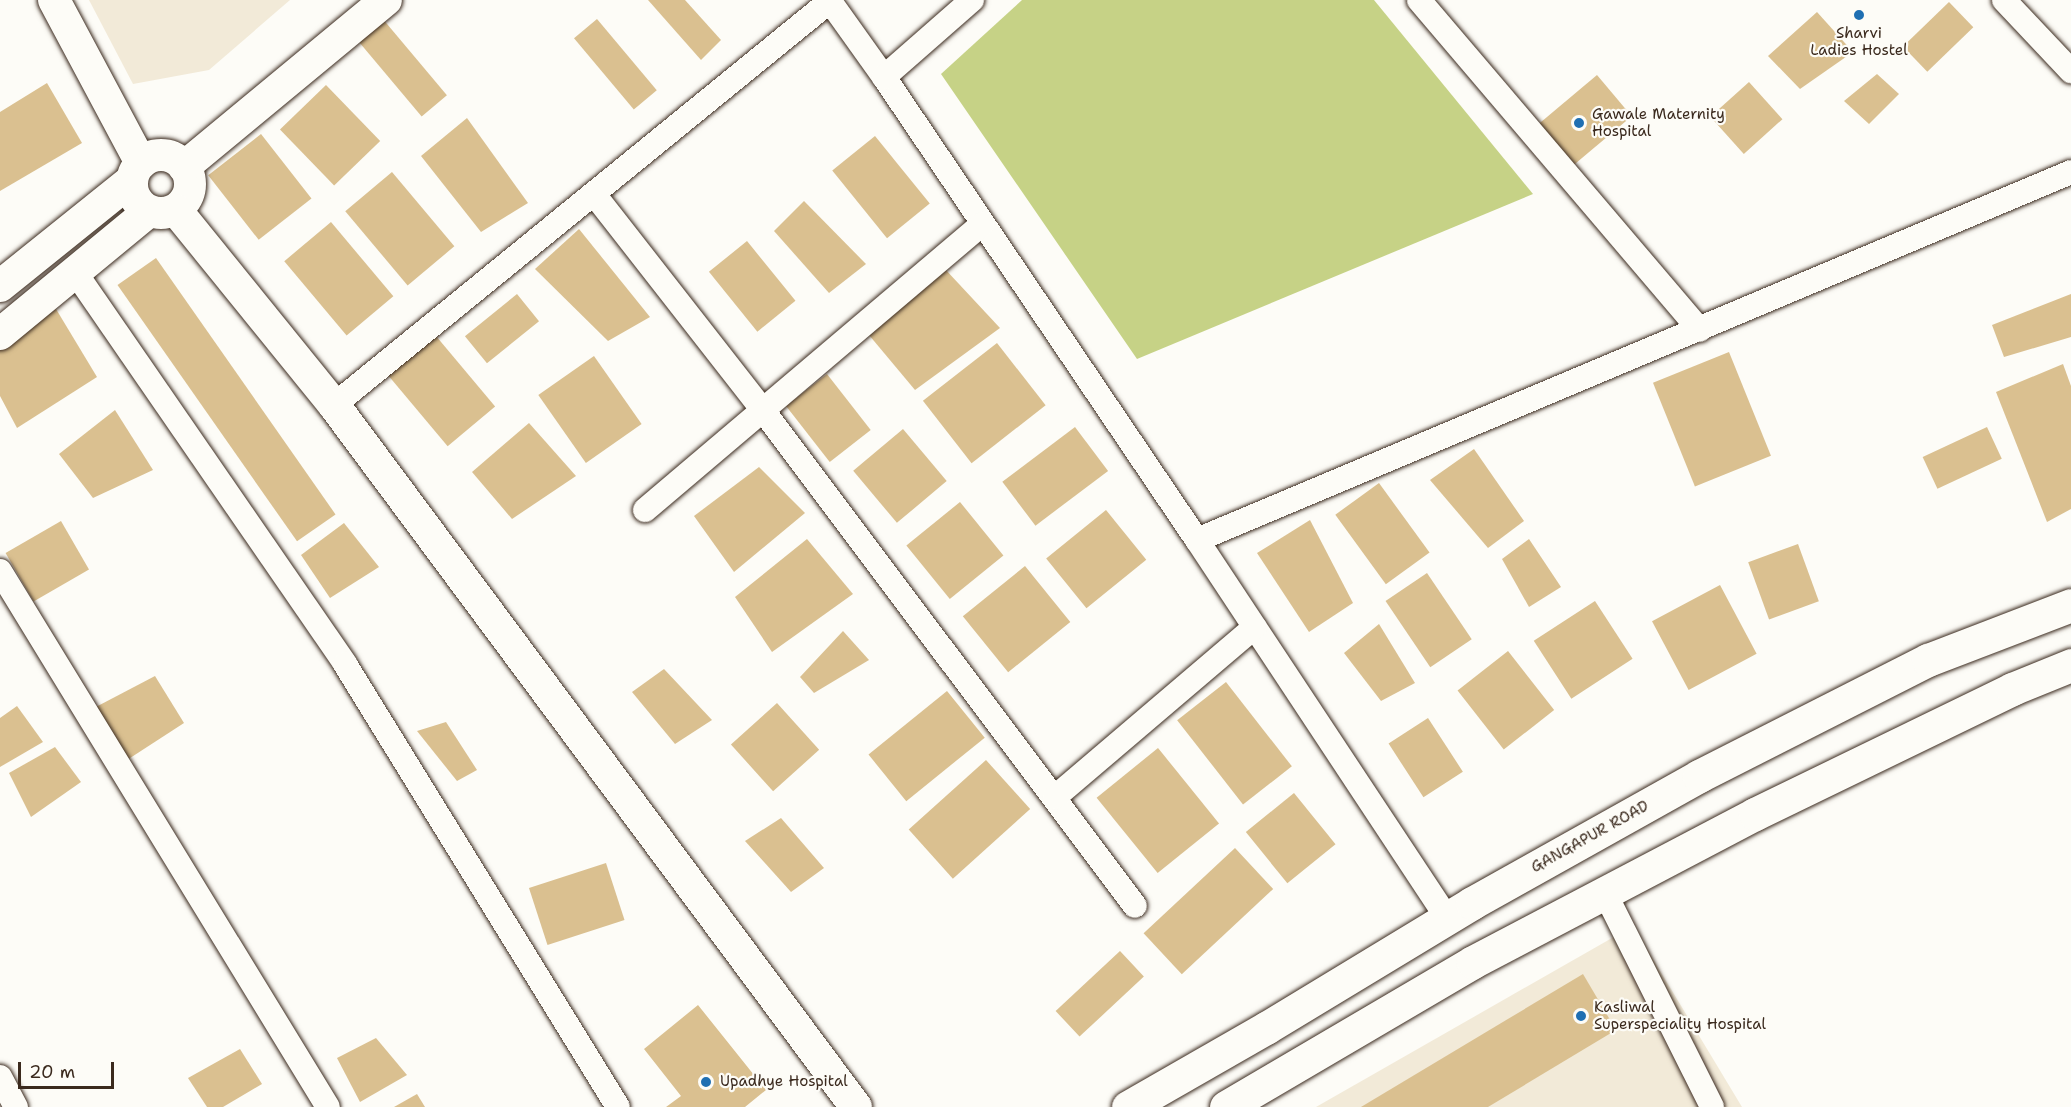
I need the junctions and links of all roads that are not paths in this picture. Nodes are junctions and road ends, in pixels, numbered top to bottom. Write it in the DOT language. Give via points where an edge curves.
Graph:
graph roads {
  1 [pos="54,0"];
  2 [pos="386,0"];
  3 [pos="972,0"];
  4 [pos="1419,0"];
  5 [pos="2004,0"];
  6 [pos="830,1"];
  7 [pos="2071,71"];
  8 [pos="884,77"];
  9 [pos="184,167"];
  10 [pos="136,171"];
  11 [pos="2071,172"];
  12 [pos="594,194"];
  13 [pos="162,210"];
  14 [pos="982,224"];
  15 [pos="75,272"];
  16 [pos="0,286"];
  17 [pos="1700,330"];
  18 [pos="0,334"];
  19 [pos="334,405"];
  20 [pos="762,409"];
  21 [pos="645,510"];
  22 [pos="1197,540"];
  23 [pos="0,571"];
  24 [pos="2071,605"];
  25 [pos="1255,627"];
  26 [pos="2071,665"];
  27 [pos="1055,797"];
  28 [pos="1605,893"];
  29 [pos="1135,906"];
  30 [pos="1447,918"];
  31 [pos="0,1077"];
  32 [pos="16,1107"];
  33 [pos="328,1107"];
  34 [pos="618,1107"];
  35 [pos="856,1107"];
  36 [pos="1128,1107"];
  37 [pos="1226,1107"];
  38 [pos="1712,1107"];
  1 -- 10 [label="street"];
  2 -- 9 [label="street"];
  3 -- 8 [label="street"];
  4 -- 17 [label="street"];
  5 -- 7 [label="street"];
  6 -- 8 [label="street"];
  6 -- 12 [label="street"];
  8 -- 14 [label="street"];
  9 -- 10 [label="street" via="177,160 159,155"];
  9 -- 13 [label="street" via="189,176 188,195"];
  10 -- 13 [label="street" via="135,198"];
  10 -- 16 [label="street"];
  11 -- 17 [label="street"];
  12 -- 19 [label="street"];
  12 -- 20 [label="street"];
  13 -- 15 [label="street"];
  13 -- 19 [label="street"];
  14 -- 20 [label="street"];
  14 -- 22 [label="street"];
  15 -- 18 [label="street"];
  15 -- 34 [label="street" via="345,664"];
  17 -- 22 [label="street"];
  19 -- 35 [label="street"];
  20 -- 21 [label="street"];
  20 -- 27 [label="street"];
  22 -- 25 [label="street"];
  23 -- 33 [label="street"];
  24 -- 30 [label="main road, GANGAPUR ROAD" via="1928,660 1699,776"];
  25 -- 27 [label="street"];
  25 -- 30 [label="street"];
  26 -- 28 [label="main road" via="2012,689 1755,814"];
  27 -- 29 [label="street"];
  28 -- 37 [label="main road" via="1473,962"];
  28 -- 38 [label="street"];
  30 -- 36 [label="main road, GANGAPUR ROAD"];
  31 -- 32 [label="street"];
}
